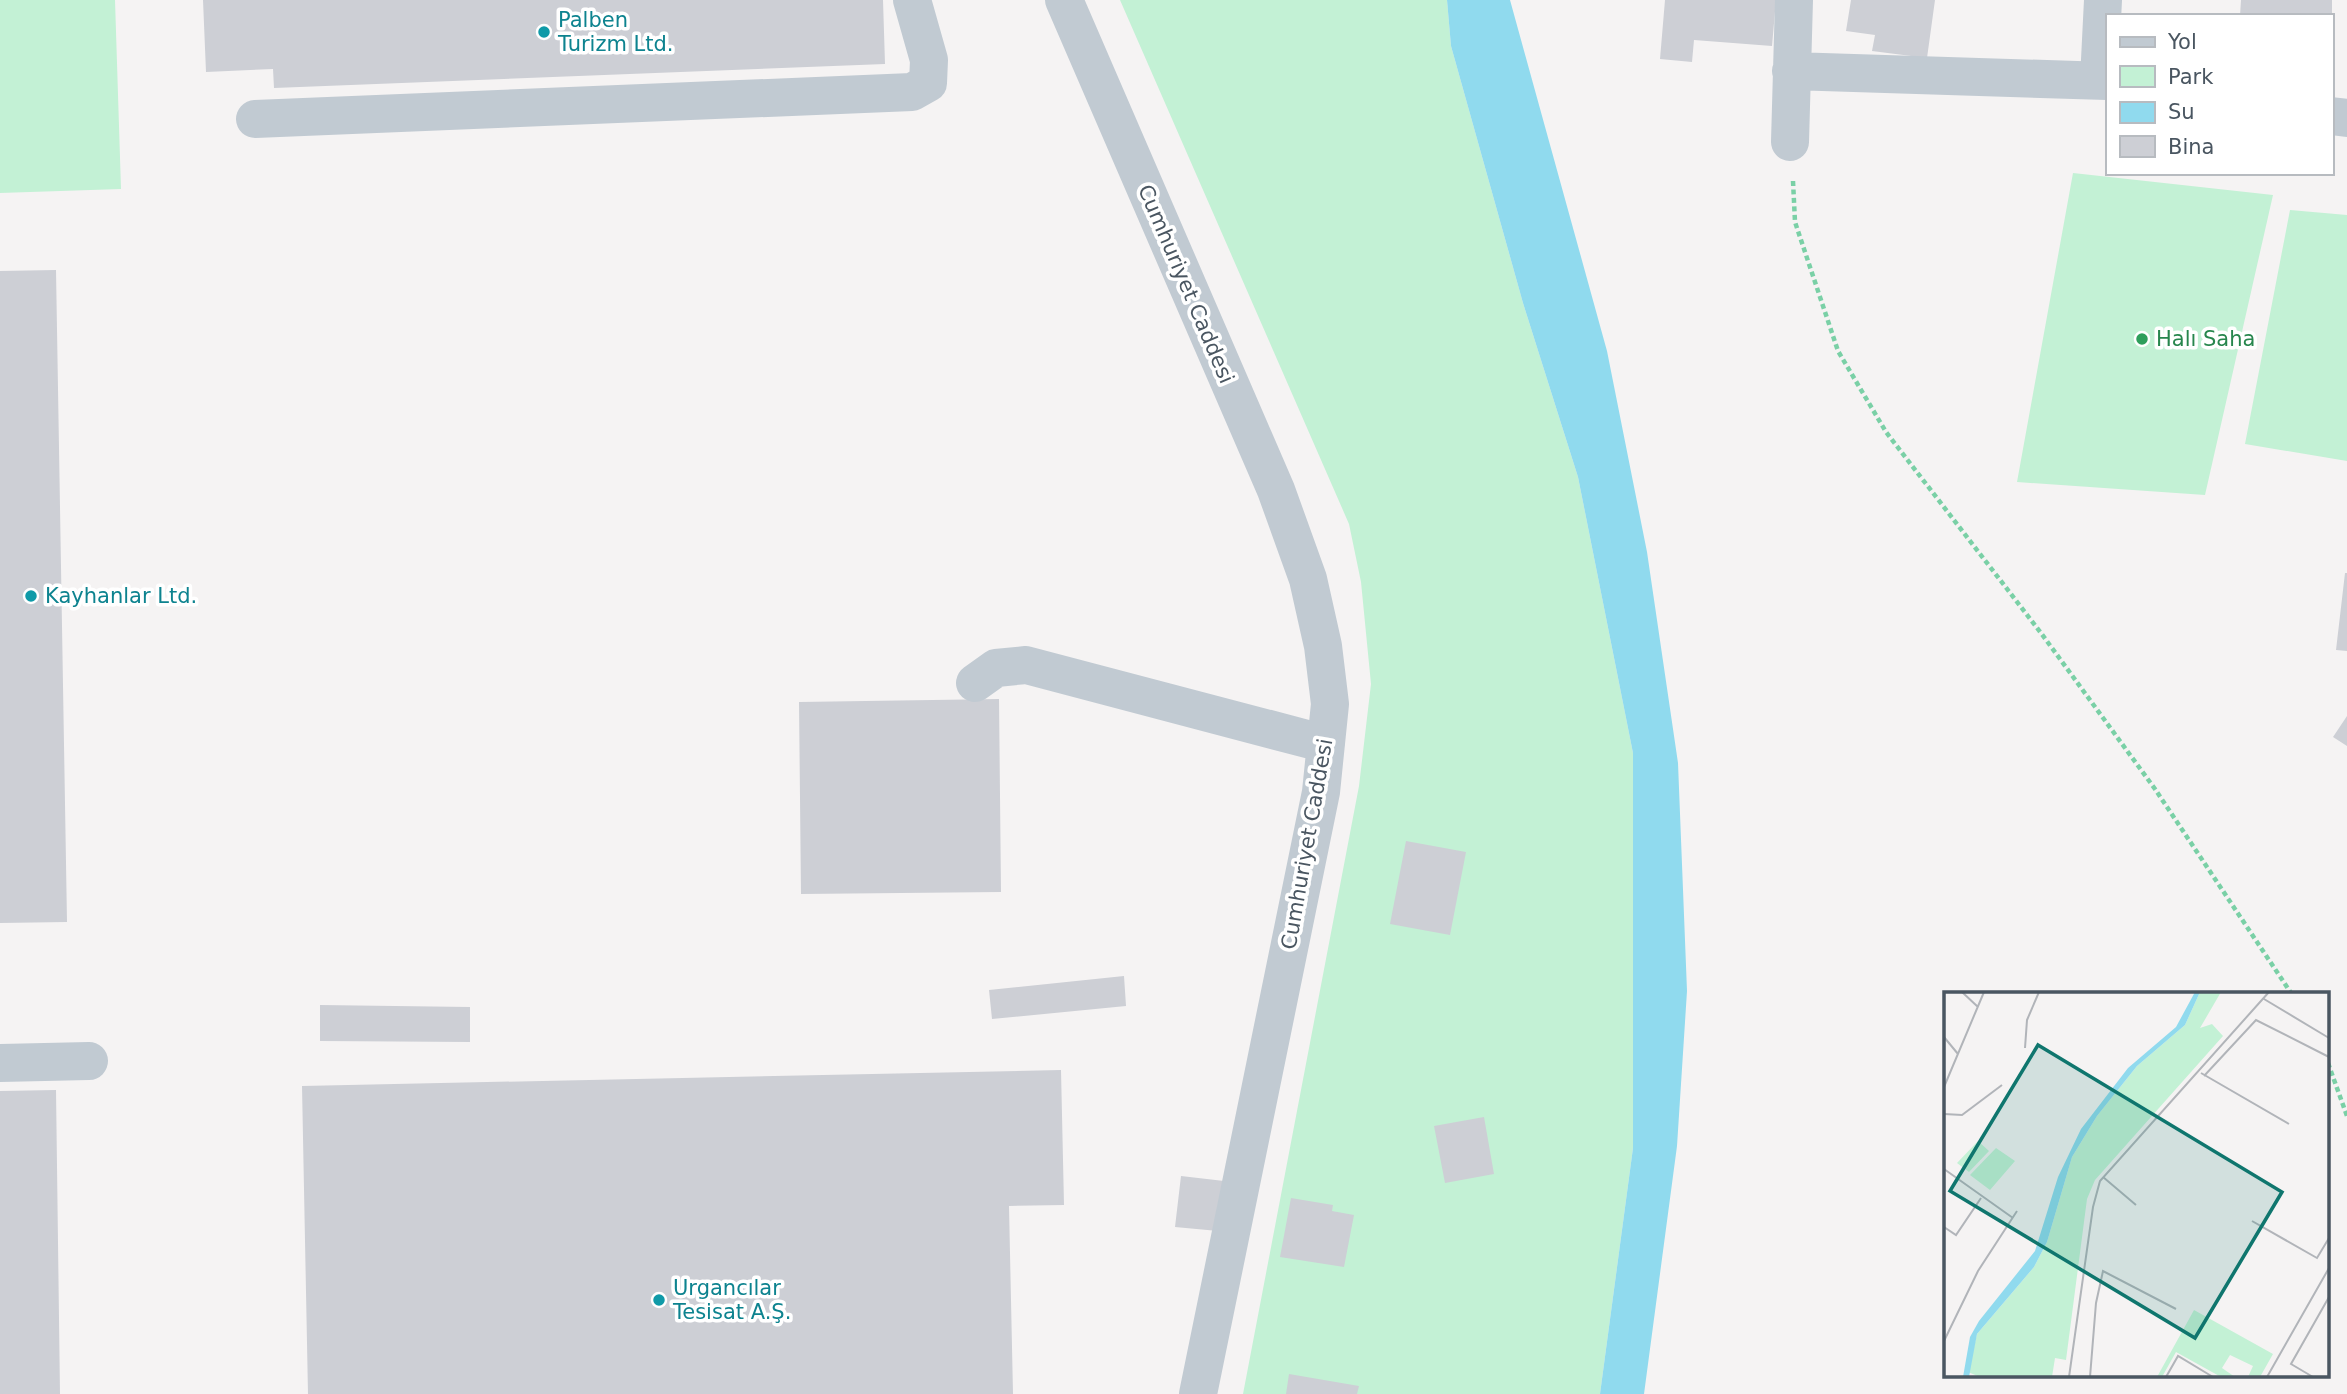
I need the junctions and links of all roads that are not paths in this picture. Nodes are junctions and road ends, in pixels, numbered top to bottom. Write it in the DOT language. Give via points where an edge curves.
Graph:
graph roads {
  1 [pos="912,0"];
  2 [pos="1064,0"];
  3 [pos="1794,0"];
  4 [pos="2103,0"];
  5 [pos="1791,71"];
  6 [pos="2103,80"];
  7 [pos="255,119"];
  8 [pos="1790,142"];
  9 [pos="975,682"];
  10 [pos="1326,744"];
  11 [pos="89,1061"];
  12 [pos="0,1063"];
  13 [pos="1198,1394"];
  1 -- 7 [label="street" via="929,60 928,83 912,92"];
  2 -- 10 [label="street, Cumhuriyet Caddesi" via="1276,490 1308,579 1330,704"];
  3 -- 5 [label="street"];
  4 -- 6 [label="street"];
  5 -- 6 [label="street"];
  5 -- 8 [label="street"];
  9 -- 10 [label="street" via="996,668 1026,665"];
  10 -- 13 [label="street, Cumhuriyet Caddesi" via="1321,792"];
  11 -- 12 [label="street"];
}
